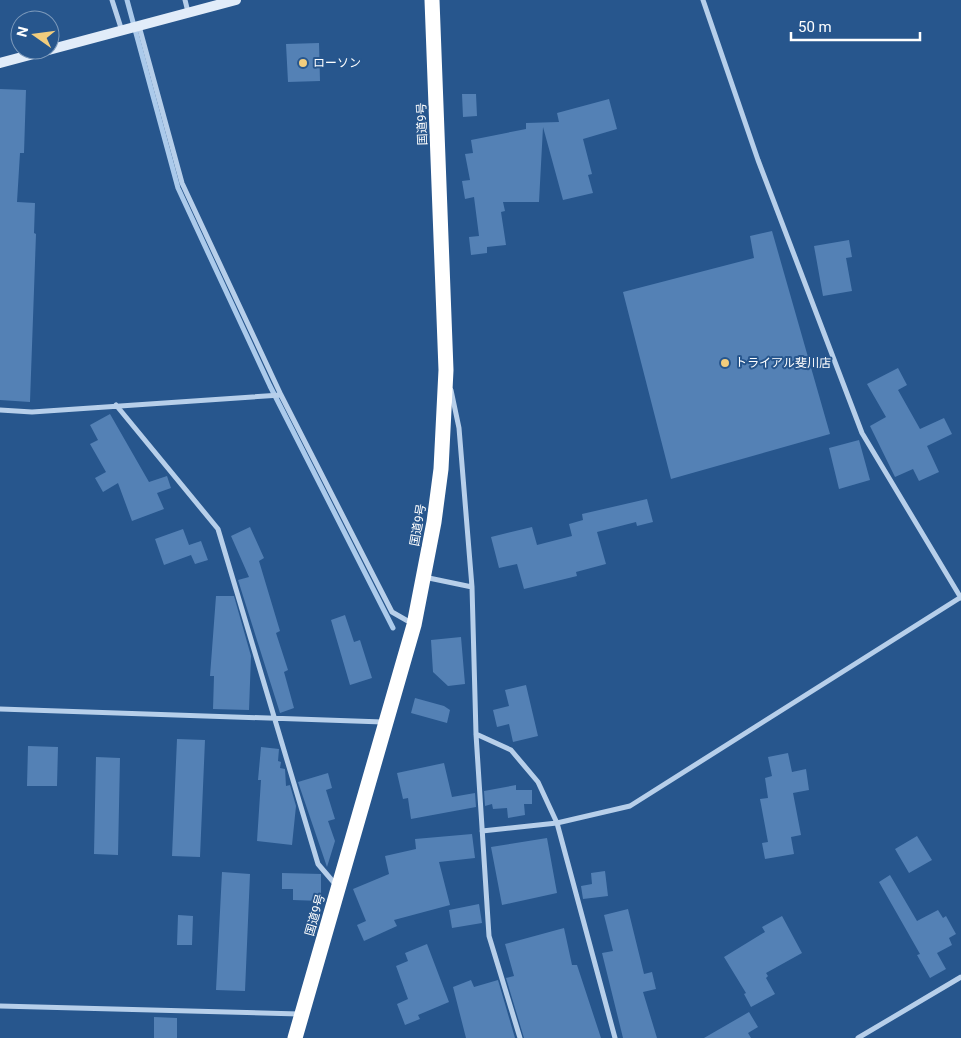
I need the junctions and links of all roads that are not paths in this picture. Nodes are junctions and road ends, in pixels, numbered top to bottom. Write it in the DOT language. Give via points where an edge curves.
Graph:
graph roads {
  1 [pos="112,0"];
  2 [pos="185,0"];
  3 [pos="236,0"];
  4 [pos="432,0"];
  5 [pos="703,0"];
  6 [pos="188,13"];
  7 [pos="139,26"];
  8 [pos="122,31"];
  9 [pos="0,63"];
  10 [pos="446,370"];
  11 [pos="281,395"];
  12 [pos="116,405"];
  13 [pos="0,410"];
  14 [pos="424,577"];
  15 [pos="472,587"];
  16 [pos="961,597"];
  17 [pos="414,625"];
  18 [pos="0,709"];
  19 [pos="275,717"];
  20 [pos="386,722"];
  21 [pos="476,734"];
  22 [pos="557,823"];
  23 [pos="482,831"];
  24 [pos="338,887"];
  25 [pos="961,977"];
  26 [pos="0,1006"];
  27 [pos="302,1014"];
  28 [pos="295,1038"];
  29 [pos="520,1038"];
  30 [pos="615,1038"];
  31 [pos="858,1038"];
  1 -- 8 [label="street"];
  2 -- 6 [label="street"];
  3 -- 6 [label="street"];
  4 -- 10 [label="highway, 国道9号"];
  5 -- 16 [label="street" via="758,160 862,433"];
  6 -- 7 [label="street"];
  7 -- 8 [label="street"];
  7 -- 11 [label="street" via="182,183"];
  8 -- 9 [label="street"];
  10 -- 14 [label="highway, 国道9号" via="441,469"];
  10 -- 15 [label="street" via="459,428"];
  11 -- 12 [label="street"];
  11 -- 17 [label="street" via="392,612"];
  12 -- 13 [label="street" via="32,412"];
  12 -- 19 [label="street" via="218,529"];
  14 -- 15 [label="street"];
  14 -- 17 [label="highway, 国道9号"];
  15 -- 21 [label="street"];
  16 -- 22 [label="street" via="630,806"];
  17 -- 20 [label="highway, 国道9号"];
  18 -- 19 [label="street"];
  19 -- 20 [label="street"];
  19 -- 24 [label="street" via="318,864"];
  20 -- 24 [label="highway, 国道9号"];
  21 -- 22 [label="street" via="511,750 538,782"];
  21 -- 23 [label="street"];
  22 -- 23 [label="street"];
  22 -- 30 [label="street"];
  23 -- 29 [label="street" via="489,936"];
  24 -- 27 [label="highway, 国道9号"];
  25 -- 31 [label="street"];
  26 -- 27 [label="street"];
  27 -- 28 [label="highway, 国道9号"];
}
